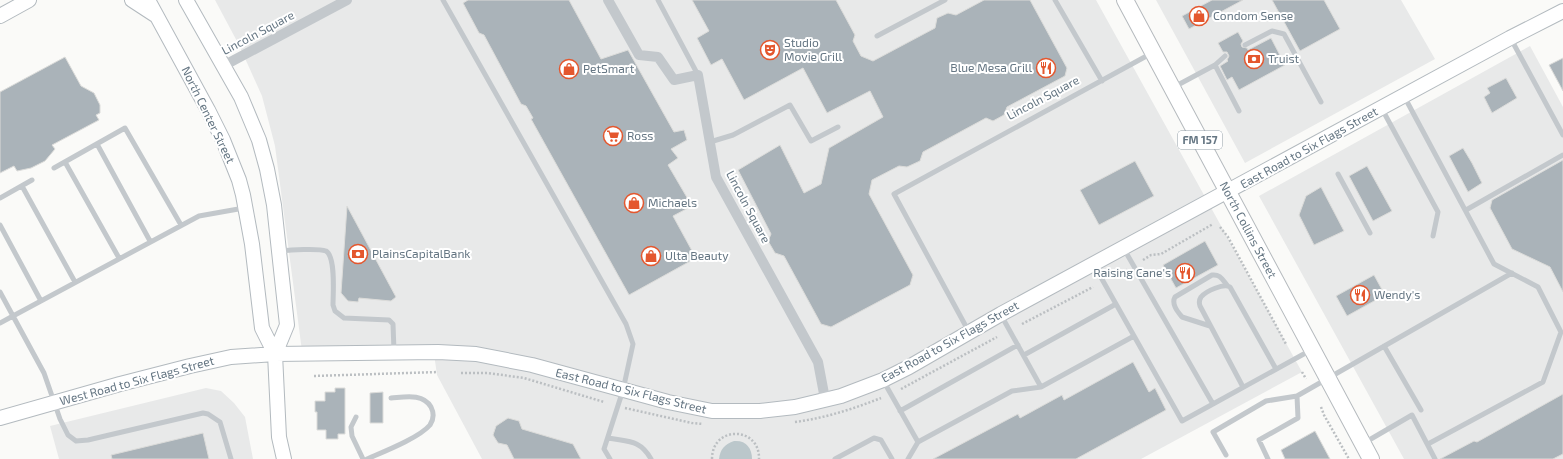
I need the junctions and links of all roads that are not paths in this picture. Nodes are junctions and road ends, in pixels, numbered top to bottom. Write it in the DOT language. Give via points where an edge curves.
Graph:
graph roads {
  1 [pos="30,0"];
  2 [pos="132,0"];
  3 [pos="148,0"];
  4 [pos="347,0"];
  5 [pos="443,0"];
  6 [pos="608,0"];
  7 [pos="658,0"];
  8 [pos="945,0"];
  9 [pos="1055,0"];
  10 [pos="1125,0"];
  11 [pos="190,4"];
  12 [pos="1563,11"];
  13 [pos="0,16"];
  14 [pos="157,16"];
  15 [pos="877,36"];
  16 [pos="1510,38"];
  17 [pos="1245,45"];
  18 [pos="1153,53"];
  19 [pos="1225,56"];
  20 [pos="1215,65"];
  21 [pos="223,66"];
  22 [pos="698,75"];
  23 [pos="1102,81"];
  24 [pos="1172,88"];
  25 [pos="1404,96"];
  26 [pos="1321,102"];
  27 [pos="1382,108"];
  28 [pos="1239,111"];
  29 [pos="838,127"];
  30 [pos="1563,135"];
  31 [pos="710,142"];
  32 [pos="97,144"];
  33 [pos="1563,155"];
  34 [pos="65,162"];
  35 [pos="54,168"];
  36 [pos="1338,174"];
  37 [pos="32,180"];
  38 [pos="22,186"];
  39 [pos="1228,192"];
  40 [pos="0,198"];
  41 [pos="245,207"];
  42 [pos="1466,210"];
  43 [pos="0,225"];
  44 [pos="181,225"];
  45 [pos="1370,233"];
  46 [pos="1433,236"];
  47 [pos="150,241"];
  48 [pos="1124,248"];
  49 [pos="279,251"];
  50 [pos="119,258"];
  51 [pos="1093,265"];
  52 [pos="1512,273"];
  53 [pos="75,282"];
  54 [pos="1227,285"];
  55 [pos="0,292"];
  56 [pos="41,301"];
  57 [pos="1116,304"];
  58 [pos="1001,314"];
  59 [pos="13,316"];
  60 [pos="0,323"];
  61 [pos="1210,326"];
  62 [pos="969,332"];
  63 [pos="1134,336"];
  64 [pos="1018,345"];
  65 [pos="1384,346"];
  66 [pos="1312,350"];
  67 [pos="394,352"];
  68 [pos="275,354"];
  69 [pos="1024,355"];
  70 [pos="1276,369"];
  71 [pos="1328,378"];
  72 [pos="883,380"];
  73 [pos="1041,387"];
  74 [pos="1243,387"];
  75 [pos="623,390"];
  76 [pos="1297,396"];
  77 [pos="391,398"];
  78 [pos="825,399"];
  79 [pos="54,403"];
  80 [pos="1213,404"];
  81 [pos="1421,410"];
  82 [pos="900,411"];
  83 [pos="356,417"];
  84 [pos="0,418"];
  85 [pos="608,438"];
  86 [pos="918,442"];
  87 [pos="1363,444"];
  88 [pos="1428,444"];
  89 [pos="1226,455"];
  90 [pos="231,459"];
  91 [pos="284,459"];
  92 [pos="363,459"];
  93 [pos="367,459"];
  94 [pos="610,459"];
  95 [pos="651,459"];
  96 [pos="835,459"];
  97 [pos="892,459"];
  98 [pos="908,459"];
  99 [pos="1268,459"];
  100 [pos="1371,459"];
  101 [pos="1436,459"];
  1 -- 13 [label="street"];
  2 -- 14 [label="street"];
  3 -- 14 [label="street, North Center Street"];
  4 -- 21 [label="street, Lincoln Square"];
  5 -- 75 [label="lane" via="626,324 633,344"];
  6 -- 22 [label="street" via="639,55 658,57 674,80"];
  7 -- 22 [label="lane"];
  8 -- 15 [label="lane"];
  9 -- 23 [label="lane"];
  10 -- 18 [label="main road, North Collins Street / FM 157"];
  11 -- 21 [label="street, North Center Street"];
  12 -- 16 [label="street, East Road to Six Flags Street"];
  14 -- 41 [label="street, North Center Street" via="223,140"];
  16 -- 25 [label="street, East Road to Six Flags Street"];
  16 -- 30 [label="lane"];
  17 -- 26 [label="lane" via="1272,31 1284,34"];
  18 -- 23 [label="lane, Lincoln Square"];
  18 -- 24 [label="main road, North Collins Street / FM 157"];
  19 -- 20 [label="lane"];
  20 -- 24 [label="lane"];
  20 -- 28 [label="lane"];
  21 -- 49 [label="street, North Center Street" via="241,97 259,140 274,205"];
  22 -- 31 [label="street, Lincoln Square"];
  23 -- 62 [label="lane, Lincoln Square" via="894,194"];
  24 -- 39 [label="main road, North Collins Street / FM 157"];
  25 -- 27 [label="street, East Road to Six Flags Street"];
  25 -- 42 [label="lane"];
  27 -- 39 [label="street, East Road to Six Flags Street"];
  27 -- 46 [label="lane" via="1438,212"];
  29 -- 31 [label="lane" via="811,141 790,105 733,135"];
  31 -- 78 [label="street, Lincoln Square" via="716,177 818,362"];
  32 -- 34 [label="lane"];
  32 -- 44 [label="lane" via="126,128"];
  32 -- 47 [label="lane"];
  33 -- 42 [label="lane"];
  34 -- 35 [label="lane"];
  34 -- 50 [label="lane"];
  36 -- 45 [label="lane"];
  37 -- 38 [label="lane"];
  38 -- 40 [label="lane"];
  38 -- 53 [label="lane"];
  39 -- 48 [label="street, East Road to Six Flags Street"];
  39 -- 66 [label="main road, North Collins Street / FM 157"];
  41 -- 44 [label="lane" via="199,216"];
  41 -- 68 [label="street, North Center Street" via="262,328"];
  42 -- 52 [label="lane" via="1494,264"];
  43 -- 56 [label="lane"];
  44 -- 47 [label="lane"];
  47 -- 50 [label="lane"];
  48 -- 51 [label="street, East Road to Six Flags Street"];
  48 -- 80 [label="lane"];
  49 -- 67 [label="lane" via="317,250 330,255 333,263 335,311 344,318 389,320 393,324"];
  49 -- 68 [label="street, North Center Street" via="287,325"];
  50 -- 53 [label="lane"];
  51 -- 57 [label="lane"];
  51 -- 58 [label="street, East Road to Six Flags Street"];
  52 -- 65 [label="lane"];
  52 -- 88 [label="lane" via="1538,286 1561,332 1543,382"];
  53 -- 56 [label="lane"];
  54 -- 61 [label="lane" via="1203,295 1200,299 1200,306"];
  54 -- 61 [label="lane" via="1220,276 1212,275 1173,300 1182,317"];
  54 -- 70 [label="lane" via="1233,290"];
  55 -- 59 [label="lane"];
  56 -- 59 [label="lane"];
  57 -- 63 [label="lane"];
  57 -- 69 [label="lane"];
  58 -- 62 [label="street, East Road to Six Flags Street"];
  58 -- 64 [label="lane"];
  59 -- 60 [label="lane"];
  59 -- 79 [label="lane" via="44,373"];
  61 -- 74 [label="lane"];
  62 -- 72 [label="street, East Road to Six Flags Street"];
  63 -- 73 [label="lane"];
  63 -- 80 [label="lane" via="1182,421"];
  64 -- 69 [label="lane"];
  64 -- 82 [label="lane"];
  65 -- 71 [label="lane"];
  65 -- 81 [label="lane"];
  66 -- 70 [label="lane"];
  66 -- 71 [label="main road, North Collins Street / FM 157"];
  67 -- 68 [label="street, East Road to Six Flags Street"];
  67 -- 75 [label="street, East Road to Six Flags Street" via="476,354 532,365"];
  68 -- 79 [label="street, West Road to Six Flags Street" via="231,357 190,366"];
  68 -- 91 [label="street, North Center Street" via="279,438"];
  69 -- 73 [label="lane"];
  70 -- 74 [label="lane"];
  71 -- 76 [label="lane"];
  71 -- 87 [label="main road, North Collins Street / FM 157"];
  72 -- 78 [label="street, East Road to Six Flags Street" via="841,396"];
  72 -- 82 [label="lane"];
  73 -- 86 [label="lane" via="1012,391"];
  74 -- 80 [label="lane"];
  75 -- 78 [label="street, East Road to Six Flags Street" via="712,412 795,407"];
  75 -- 85 [label="lane"];
  76 -- 89 [label="lane" via="1266,401 1213,432"];
  76 -- 99 [label="lane" via="1298,418 1259,440"];
  77 -- 93 [label="lane" via="417,397 426,401 433,413 433,419 430,425 404,442"];
  79 -- 84 [label="street, West Road to Six Flags Street"];
  79 -- 90 [label="lane" via="68,435 76,441 208,414 220,422"];
  82 -- 86 [label="lane"];
  83 -- 92 [label="lane" via="351,427 352,436"];
  85 -- 94 [label="lane" via="604,448"];
  85 -- 95 [label="lane" via="637,443"];
  86 -- 98 [label="lane"];
  87 -- 88 [label="lane" via="1412,415"];
  87 -- 100 [label="main road, North Collins Street / FM 157"];
  88 -- 101 [label="lane"];
  96 -- 97 [label="lane" via="874,438 881,440"];
}
